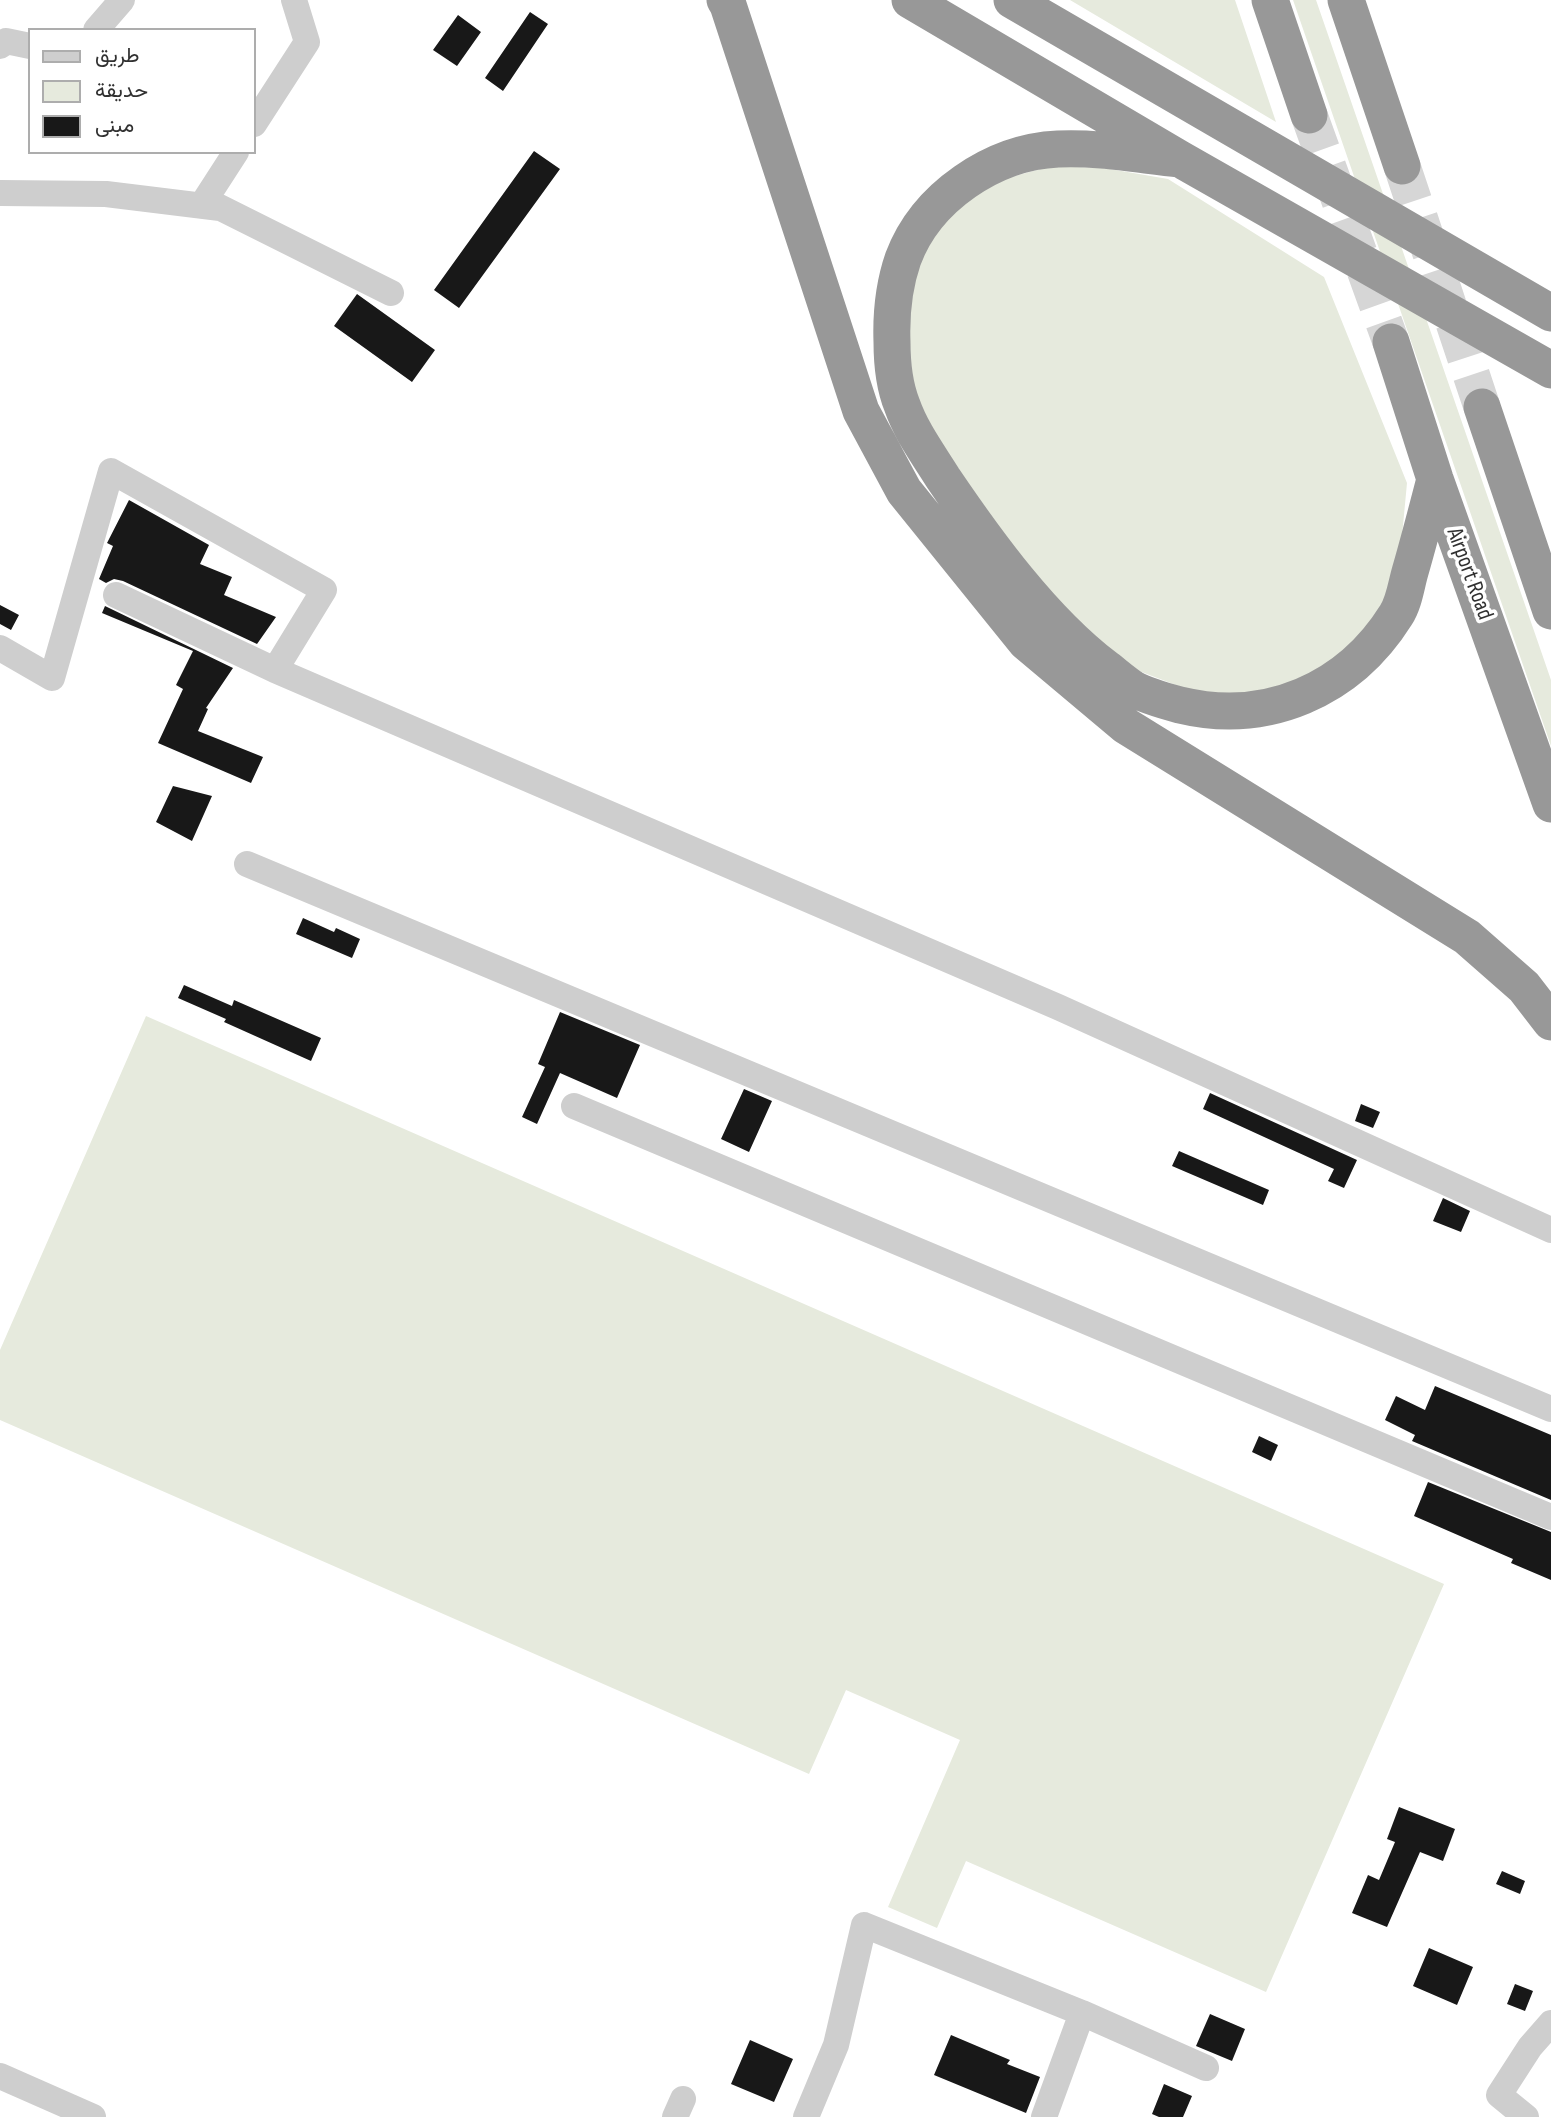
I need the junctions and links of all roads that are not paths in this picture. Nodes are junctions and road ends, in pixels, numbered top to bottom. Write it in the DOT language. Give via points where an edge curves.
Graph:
graph roads {
  1 [pos="122,0"];
  2 [pos="294,0"];
  3 [pos="725,0"];
  4 [pos="910,0"];
  5 [pos="1012,0"];
  6 [pos="1270,0"];
  7 [pos="1351,6"];
  8 [pos="98,28"];
  9 [pos="0,46"];
  10 [pos="28,46"];
  11 [pos="1309,115"];
  12 [pos="256,121"];
  13 [pos="235,154"];
  14 [pos="1180,159"];
  15 [pos="1402,166"];
  16 [pos="0,193"];
  17 [pos="220,208"];
  18 [pos="391,293"];
  19 [pos="1551,313"];
  20 [pos="1391,342"];
  21 [pos="1551,370"];
  22 [pos="1482,407"];
  23 [pos="1435,479"];
  24 [pos="116,595"];
  25 [pos="1551,611"];
  26 [pos="0,648"];
  27 [pos="275,670"];
  28 [pos="1551,804"];
  29 [pos="247,864"];
  30 [pos="1551,1022"];
  31 [pos="574,1106"];
  32 [pos="1551,1230"];
  33 [pos="1551,1409"];
  34 [pos="1551,1517"];
  35 [pos="1082,2013"];
  36 [pos="1551,2023"];
  37 [pos="1206,2068"];
  38 [pos="0,2076"];
  39 [pos="93,2117"];
  40 [pos="806,2117"];
  41 [pos="1044,2117"];
  42 [pos="1527,2117"];
  1 -- 8 [label="street"];
  2 -- 12 [label="street" via="307,41"];
  3 -- 30 [label="highway" via="861,411 921,513 1026,642 1126,726 1467,937 1524,987"];
  4 -- 14 [label="highway"];
  5 -- 19 [label="highway"];
  6 -- 11 [label="highway"];
  7 -- 15 [label="highway"];
  9 -- 10 [label="street" via="6,41"];
  13 -- 17 [label="street" via="205,200"];
  14 -- 21 [label="highway"];
  14 -- 23 [label="highway" via="1056,149 1023,155 967,180 944,198 920,227 904,258 894,295 893,370 916,436 974,525 1048,615 1089,655 1133,688 1199,709 1232,712 1296,701 1324,688 1372,648 1399,612"];
  16 -- 17 [label="street" via="106,194"];
  17 -- 18 [label="street"];
  20 -- 23 [label="highway, Airport Road"];
  22 -- 25 [label="highway"];
  23 -- 28 [label="highway, Airport Road"];
  24 -- 27 [label="street"];
  26 -- 27 [label="street" via="52,678 111,471 324,590"];
  27 -- 32 [label="street" via="1058,1007"];
  29 -- 33 [label="street"];
  31 -- 34 [label="street"];
  35 -- 37 [label="street"];
  35 -- 40 [label="street" via="864,1925 836,2045"];
  35 -- 41 [label="street"];
  36 -- 42 [label="street" via="1499,2095"];
  38 -- 39 [label="street"];
}
